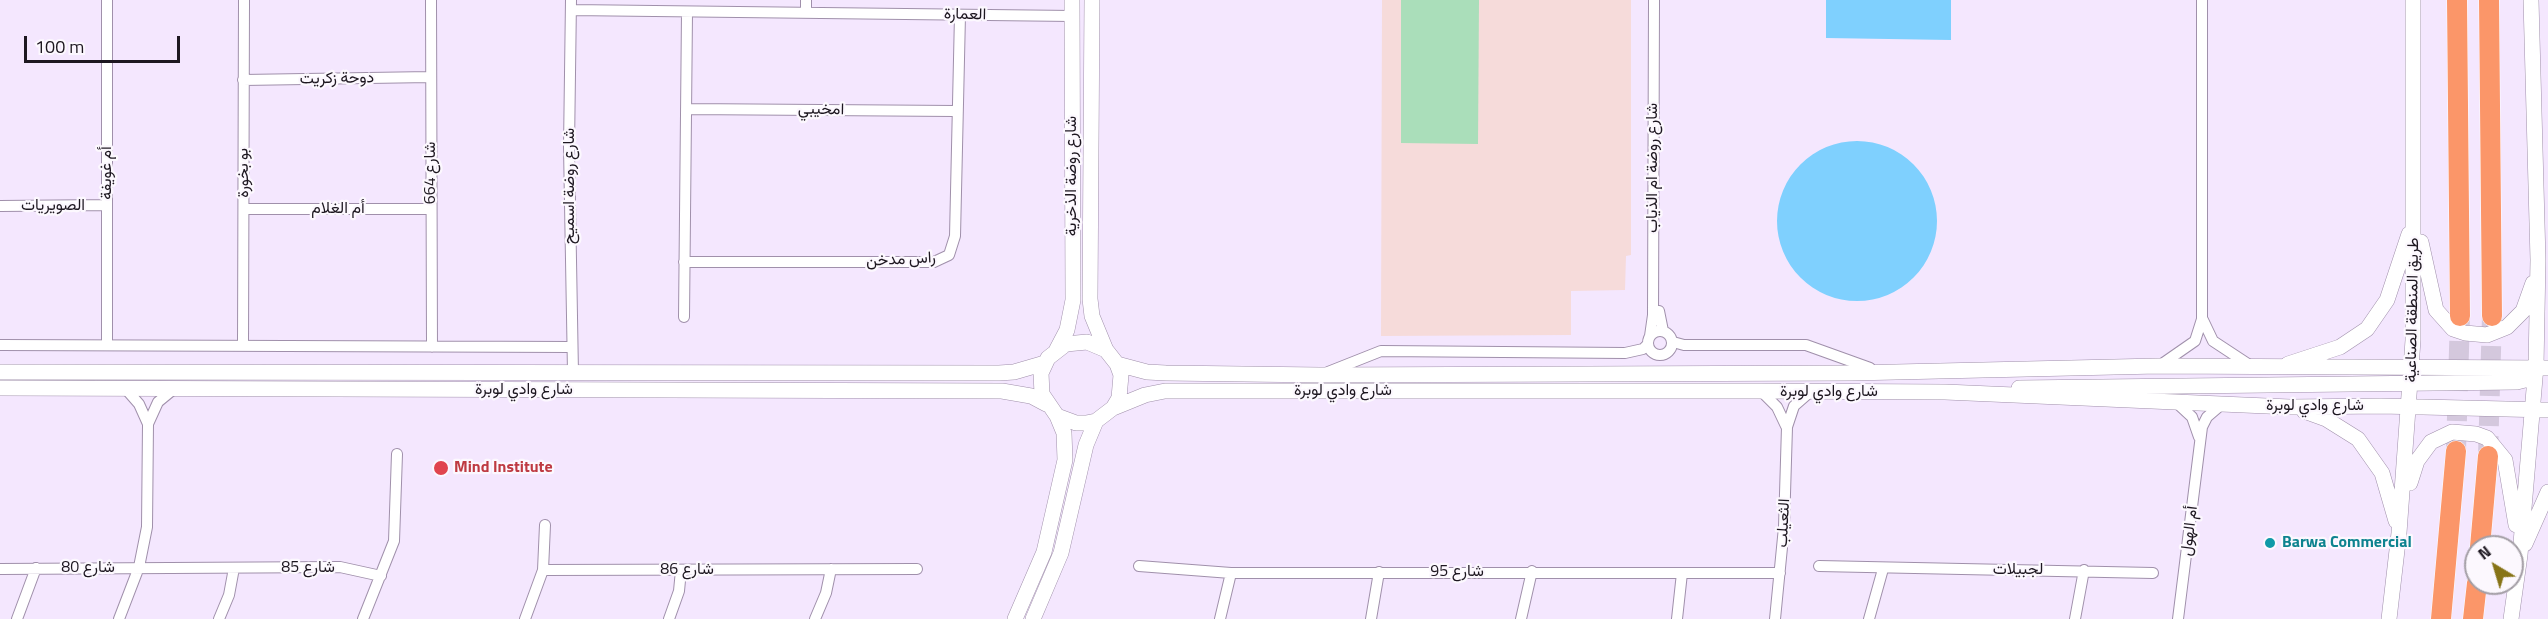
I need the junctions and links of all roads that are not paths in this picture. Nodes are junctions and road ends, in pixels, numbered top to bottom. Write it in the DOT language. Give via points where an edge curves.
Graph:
graph roads {
  1 [pos="106,0"];
  2 [pos="244,0"];
  3 [pos="431,0"];
  4 [pos="806,0"];
  5 [pos="1072,0"];
  6 [pos="1092,0"];
  7 [pos="1654,0"];
  8 [pos="1660,0"];
  9 [pos="2202,0"];
  10 [pos="2413,0"];
  11 [pos="2457,0"];
  12 [pos="2489,0"];
  13 [pos="2530,0"];
  14 [pos="571,5"];
  15 [pos="687,13"];
  16 [pos="806,13"];
  17 [pos="960,15"];
  18 [pos="1072,16"];
  19 [pos="430,77"];
  20 [pos="243,80"];
  21 [pos="686,109"];
  22 [pos="956,111"];
  23 [pos="107,205"];
  24 [pos="0,206"];
  25 [pos="244,209"];
  26 [pos="431,209"];
  27 [pos="2415,214"];
  28 [pos="2538,260"];
  29 [pos="684,262"];
  30 [pos="2548,288"];
  31 [pos="2460,315"];
  32 [pos="2492,316"];
  33 [pos="684,317"];
  34 [pos="2202,319"];
  35 [pos="1663,331"];
  36 [pos="1649,340"];
  37 [pos="1673,342"];
  38 [pos="0,345"];
  39 [pos="107,345"];
  40 [pos="243,345"];
  41 [pos="432,347"];
  42 [pos="572,347"];
  43 [pos="1057,349"];
  44 [pos="1106,350"];
  45 [pos="1045,363"];
  46 [pos="1118,364"];
  47 [pos="2158,366"];
  48 [pos="2251,366"];
  49 [pos="2281,367"];
  50 [pos="2542,367"];
  51 [pos="2412,368"];
  52 [pos="1951,370"];
  53 [pos="0,372"];
  54 [pos="573,373"];
  55 [pos="1320,375"];
  56 [pos="2412,384"];
  57 [pos="176,387"];
  58 [pos="0,388"];
  59 [pos="124,388"];
  60 [pos="2541,389"];
  61 [pos="1761,391"];
  62 [pos="1810,392"];
  63 [pos="1945,392"];
  64 [pos="1046,404"];
  65 [pos="2178,404"];
  66 [pos="2221,405"];
  67 [pos="2410,406"];
  68 [pos="2290,407"];
  69 [pos="1113,408"];
  70 [pos="2541,409"];
  71 [pos="1057,416"];
  72 [pos="1096,421"];
  73 [pos="148,424"];
  74 [pos="1787,426"];
  75 [pos="2200,443"];
  76 [pos="2456,451"];
  77 [pos="397,454"];
  78 [pos="2488,456"];
  79 [pos="2548,492"];
  80 [pos="545,525"];
  81 [pos="2399,533"];
  82 [pos="2481,535"];
  83 [pos="2517,535"];
  84 [pos="2523,535"];
  85 [pos="2524,546"];
  86 [pos="1139,566"];
  87 [pos="1819,566"];
  88 [pos="139,567"];
  89 [pos="36,568"];
  90 [pos="234,568"];
  91 [pos="0,569"];
  92 [pos="831,569"];
  93 [pos="917,569"];
  94 [pos="1883,569"];
  95 [pos="543,570"];
  96 [pos="681,570"];
  97 [pos="2084,570"];
  98 [pos="1379,572"];
  99 [pos="1532,572"];
  100 [pos="1231,573"];
  101 [pos="1682,573"];
  102 [pos="1780,573"];
  103 [pos="2153,573"];
  104 [pos="381,576"];
  105 [pos="2476,595"];
  106 [pos="2514,595"];
  107 [pos="17,619"];
  108 [pos="119,619"];
  109 [pos="219,619"];
  110 [pos="363,619"];
  111 [pos="525,619"];
  112 [pos="669,619"];
  113 [pos="815,619"];
  114 [pos="1015,619"];
  115 [pos="1033,619"];
  116 [pos="1220,619"];
  117 [pos="1371,619"];
  118 [pos="1521,619"];
  119 [pos="1677,619"];
  120 [pos="1775,619"];
  121 [pos="1869,619"];
  122 [pos="2075,619"];
  123 [pos="2178,619"];
  124 [pos="2388,619"];
  125 [pos="2441,619"];
  126 [pos="2473,619"];
  127 [pos="2511,619"];
  1 -- 23 [label="street, أم غويفة"];
  2 -- 20 [label="street, بو بخورة"];
  3 -- 19 [label="street, شارع 664"];
  4 -- 16 [label="street"];
  5 -- 18 [label="street, شارع روضة الذخرية"];
  6 -- 44 [label="street, شارع روضة الذخرية" via="1090,299 1092,316"];
  7 -- 36 [label="street, شارع روضة ام الذياب" via="1653,315"];
  8 -- 35 [label="street, شارع روضة ام الذياب" via="1659,314"];
  9 -- 34 [label="street"];
  10 -- 27 [label="street, طريق المنطقة الصناعية"];
  11 -- 31 [label="highway"];
  12 -- 32 [label="highway"];
  13 -- 28 [label="street"];
  14 -- 15 [label="street, العمارة"];
  14 -- 42 [label="street, شارع روضة اسميح"];
  15 -- 16 [label="street, العمارة"];
  15 -- 21 [label="street"];
  16 -- 17 [label="street, العمارة"];
  17 -- 18 [label="street, العمارة"];
  17 -- 22 [label="street, راس مدخن"];
  18 -- 43 [label="street, شارع روضة الذخرية" via="1073,300 1067,330"];
  19 -- 20 [label="street, دوحة زكريت"];
  19 -- 26 [label="street, شارع 664"];
  20 -- 25 [label="street, بو بخورة"];
  21 -- 22 [label="street, امخيبي"];
  21 -- 29 [label="street"];
  22 -- 29 [label="street, راس مدخن" via="954,236 949,255 942,260"];
  23 -- 24 [label="street, الصويريات"];
  23 -- 39 [label="street, أم غويفة"];
  25 -- 26 [label="street, أم الغلام"];
  25 -- 40 [label="street, بو بخورة"];
  26 -- 41 [label="street, شارع 664"];
  27 -- 28 [label="street" via="2436,310 2453,329 2476,335 2497,333 2515,320 2529,296"];
  27 -- 49 [label="street" via="2394,285 2367,329 2340,347"];
  27 -- 51 [label="street, طريق المنطقة الصناعية"];
  28 -- 30 [label="street"];
  28 -- 50 [label="street"];
  29 -- 33 [label="street"];
  34 -- 47 [label="street" via="2195,341"];
  34 -- 48 [label="street" via="2213,341"];
  35 -- 36 [label="street" via="1653,332"];
  35 -- 37 [label="street"];
  36 -- 37 [label="street" via="1653,352 1662,355"];
  36 -- 55 [label="street" via="1643,349 1625,353 1381,351"];
  37 -- 52 [label="street" via="1806,345 1869,368"];
  38 -- 39 [label="street"];
  39 -- 40 [label="street"];
  40 -- 41 [label="street"];
  41 -- 42 [label="street"];
  42 -- 54 [label="street, شارع روضة اسميح"];
  43 -- 44 [label="street" via="1076,342"];
  43 -- 45 [label="street"];
  44 -- 46 [label="street"];
  45 -- 54 [label="street, شارع وادي لوبرة" via="999,373"];
  45 -- 64 [label="street" via="1040,384"];
  46 -- 55 [label="street, شارع وادي لوبرة" via="1166,373"];
  46 -- 69 [label="street" via="1122,387"];
  47 -- 48 [label="street, شارع وادي لوبرة"];
  47 -- 52 [label="street, شارع وادي لوبرة"];
  48 -- 49 [label="street, شارع وادي لوبرة"];
  49 -- 51 [label="street, شارع وادي لوبرة"];
  50 -- 51 [label="street, شارع وادي لوبرة"];
  50 -- 56 [label="street" via="2521,382"];
  50 -- 60 [label="street"];
  51 -- 56 [label="street, طريق المنطقة الصناعية"];
  52 -- 55 [label="street, شارع وادي لوبرة"];
  53 -- 54 [label="street, شارع وادي لوبرة"];
  56 -- 63 [label="street" via="2065,386"];
  56 -- 67 [label="street, طريق المنطقة الصناعية"];
  57 -- 59 [label="street, شارع وادي لوبرة"];
  57 -- 64 [label="street, شارع وادي لوبرة" via="1002,391 1031,396"];
  57 -- 73 [label="street" via="158,402"];
  58 -- 59 [label="street, شارع وادي لوبرة"];
  59 -- 73 [label="street" via="139,404"];
  60 -- 67 [label="street" via="2424,390 2416,394"];
  60 -- 70 [label="street"];
  61 -- 62 [label="street, شارع وادي لوبرة"];
  61 -- 69 [label="street, شارع وادي لوبرة" via="1165,391"];
  61 -- 74 [label="street" via="1777,407"];
  62 -- 63 [label="street, شارع وادي لوبرة"];
  62 -- 74 [label="street, الثعيلب" via="1794,406"];
  63 -- 65 [label="street, شارع وادي لوبرة"];
  64 -- 71 [label="street"];
  65 -- 66 [label="street, شارع وادي لوبرة"];
  65 -- 75 [label="street, أم الهول" via="2192,417"];
  66 -- 68 [label="street, شارع وادي لوبرة"];
  66 -- 75 [label="street, أم الهول" via="2207,417"];
  67 -- 68 [label="street, شارع وادي لوبرة"];
  67 -- 70 [label="street, شارع وادي لوبرة"];
  67 -- 81 [label="street, طريق المنطقة الصناعية"];
  68 -- 81 [label="street" via="2326,419 2358,439 2382,474"];
  69 -- 72 [label="street"];
  70 -- 84 [label="street"];
  71 -- 72 [label="street" via="1076,423"];
  71 -- 114 [label="street" via="1066,447 1057,504 1044,552"];
  72 -- 115 [label="street" via="1086,445 1061,553"];
  73 -- 88 [label="street" via="147,527"];
  74 -- 102 [label="street, الثعيلب"];
  75 -- 123 [label="street, أم الهول"];
  76 -- 125 [label="highway"];
  77 -- 104 [label="street" via="393,541"];
  78 -- 82 [label="highway"];
  79 -- 85 [label="street"];
  80 -- 95 [label="street"];
  81 -- 83 [label="street" via="2412,473 2423,451 2440,436 2466,432 2487,438 2505,460"];
  81 -- 124 [label="street, طريق المنطقة الصناعية"];
  86 -- 100 [label="street, شارع 95"];
  87 -- 94 [label="street, لجبيلات"];
  88 -- 89 [label="street, شارع 80"];
  88 -- 90 [label="street, شارع 85"];
  88 -- 108 [label="street"];
  89 -- 91 [label="street, شارع 80"];
  89 -- 107 [label="street"];
  90 -- 104 [label="street, شارع 85" via="340,567"];
  90 -- 109 [label="street"];
  92 -- 93 [label="street, شارع 86"];
  92 -- 96 [label="street, شارع 86"];
  92 -- 113 [label="street"];
  94 -- 97 [label="street, لجبيلات"];
  94 -- 121 [label="street"];
  95 -- 96 [label="street, شارع 86"];
  95 -- 111 [label="street"];
  96 -- 112 [label="street" via="679,591"];
  97 -- 103 [label="street, لجبيلات"];
  97 -- 122 [label="street"];
  98 -- 99 [label="street, شارع 95"];
  98 -- 100 [label="street, شارع 95"];
  98 -- 117 [label="street"];
  99 -- 101 [label="street, شارع 95"];
  99 -- 118 [label="street"];
  100 -- 116 [label="street"];
  101 -- 102 [label="street, شارع 95"];
  101 -- 119 [label="street"];
  102 -- 120 [label="street, الثعيلب"];
  104 -- 110 [label="street"];
  105 -- 126 [label="highway"];
  106 -- 127 [label="street"];
}
